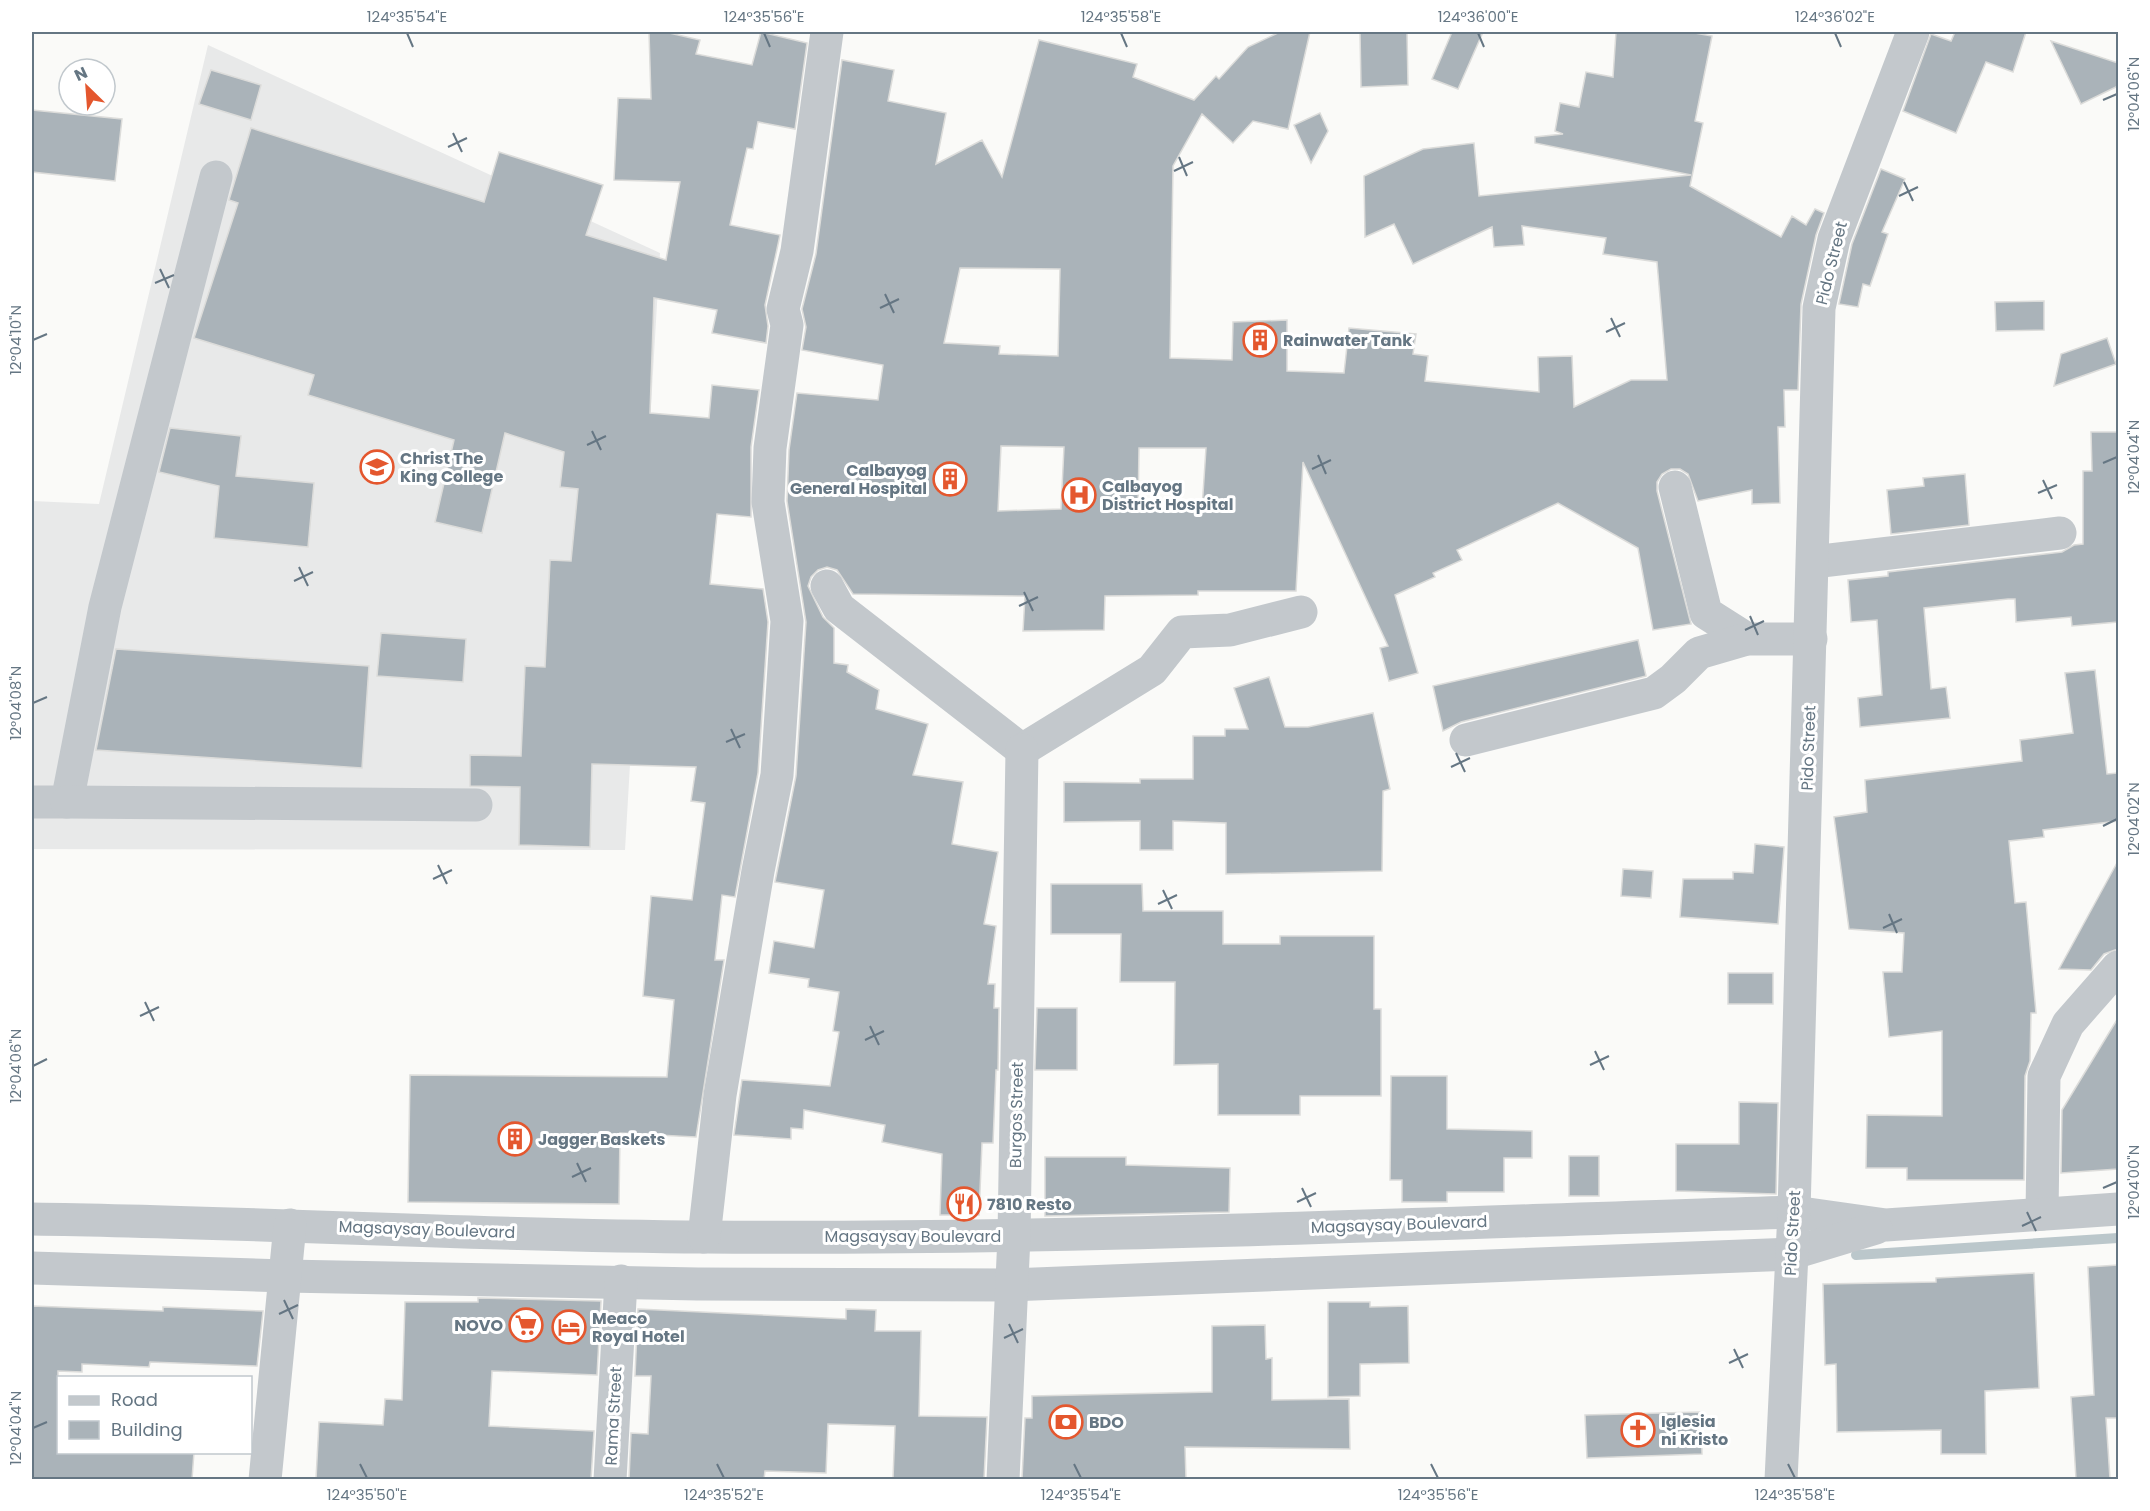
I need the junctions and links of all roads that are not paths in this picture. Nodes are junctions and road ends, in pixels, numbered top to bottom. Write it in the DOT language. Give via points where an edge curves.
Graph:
graph roads {
  1 [pos="827,32"];
  2 [pos="1913,32"];
  3 [pos="216,177"];
  4 [pos="1675,487"];
  5 [pos="2060,532"];
  6 [pos="1813,562"];
  7 [pos="827,586"];
  8 [pos="1301,612"];
  9 [pos="1747,639"];
  10 [pos="1811,639"];
  11 [pos="1466,741"];
  12 [pos="1022,750"];
  13 [pos="32,802"];
  14 [pos="67,802"];
  15 [pos="476,805"];
  16 [pos="2118,967"];
  17 [pos="2118,1209"];
  18 [pos="1794,1212"];
  19 [pos="2042,1214"];
  20 [pos="32,1219"];
  21 [pos="1490,1222"];
  22 [pos="290,1225"];
  23 [pos="1886,1225"];
  24 [pos="663,1236"];
  25 [pos="1014,1236"];
  26 [pos="704,1237"];
  27 [pos="1790,1254"];
  28 [pos="1491,1266"];
  29 [pos="32,1268"];
  30 [pos="285,1276"];
  31 [pos="621,1281"];
  32 [pos="661,1283"];
  33 [pos="1011,1285"];
  34 [pos="265,1479"];
  35 [pos="610,1479"];
  36 [pos="1003,1479"];
  37 [pos="1781,1479"];
  1 -- 26 [label="street" via="797,251 783,309 787,325 770,448 768,502 787,621 777,774 720,1095"];
  2 -- 6 [label="street, Pido Street" via="1834,239 1819,308"];
  3 -- 14 [label="street" via="105,607"];
  4 -- 9 [label="street" via="1706,613"];
  5 -- 6 [label="street"];
  6 -- 10 [label="street, Pido Street"];
  7 -- 12 [label="street" via="839,608"];
  8 -- 12 [label="street" via="1230,630 1182,632 1152,670"];
  9 -- 10 [label="street"];
  9 -- 11 [label="street" via="1699,653 1654,693"];
  10 -- 18 [label="street, Pido Street"];
  12 -- 25 [label="street, Burgos Street"];
  13 -- 14 [label="street"];
  14 -- 15 [label="street"];
  16 -- 19 [label="street" via="2068,1024 2044,1076"];
  17 -- 19 [label="street"];
  18 -- 21 [label="street, Magsaysay Boulevard"];
  18 -- 23 [label="street, Magsaysay Boulevard"];
  18 -- 27 [label="street, Pido Street"];
  19 -- 23 [label="street"];
  20 -- 22 [label="street, Magsaysay Boulevard"];
  21 -- 25 [label="street, Magsaysay Boulevard"];
  21 -- 28 [label="street"];
  22 -- 24 [label="street, Magsaysay Boulevard"];
  22 -- 30 [label="street"];
  23 -- 27 [label="street"];
  24 -- 26 [label="street, Magsaysay Boulevard"];
  24 -- 32 [label="street"];
  25 -- 26 [label="street, Magsaysay Boulevard"];
  25 -- 33 [label="street, Burgos Street"];
  27 -- 28 [label="street"];
  27 -- 37 [label="street, Pido Street"];
  28 -- 33 [label="street"];
  29 -- 30 [label="street"];
  30 -- 31 [label="street"];
  30 -- 34 [label="street"];
  31 -- 32 [label="street"];
  31 -- 35 [label="street, Rama Street"];
  32 -- 33 [label="street"];
  33 -- 36 [label="street, Burgos Street"];
}
